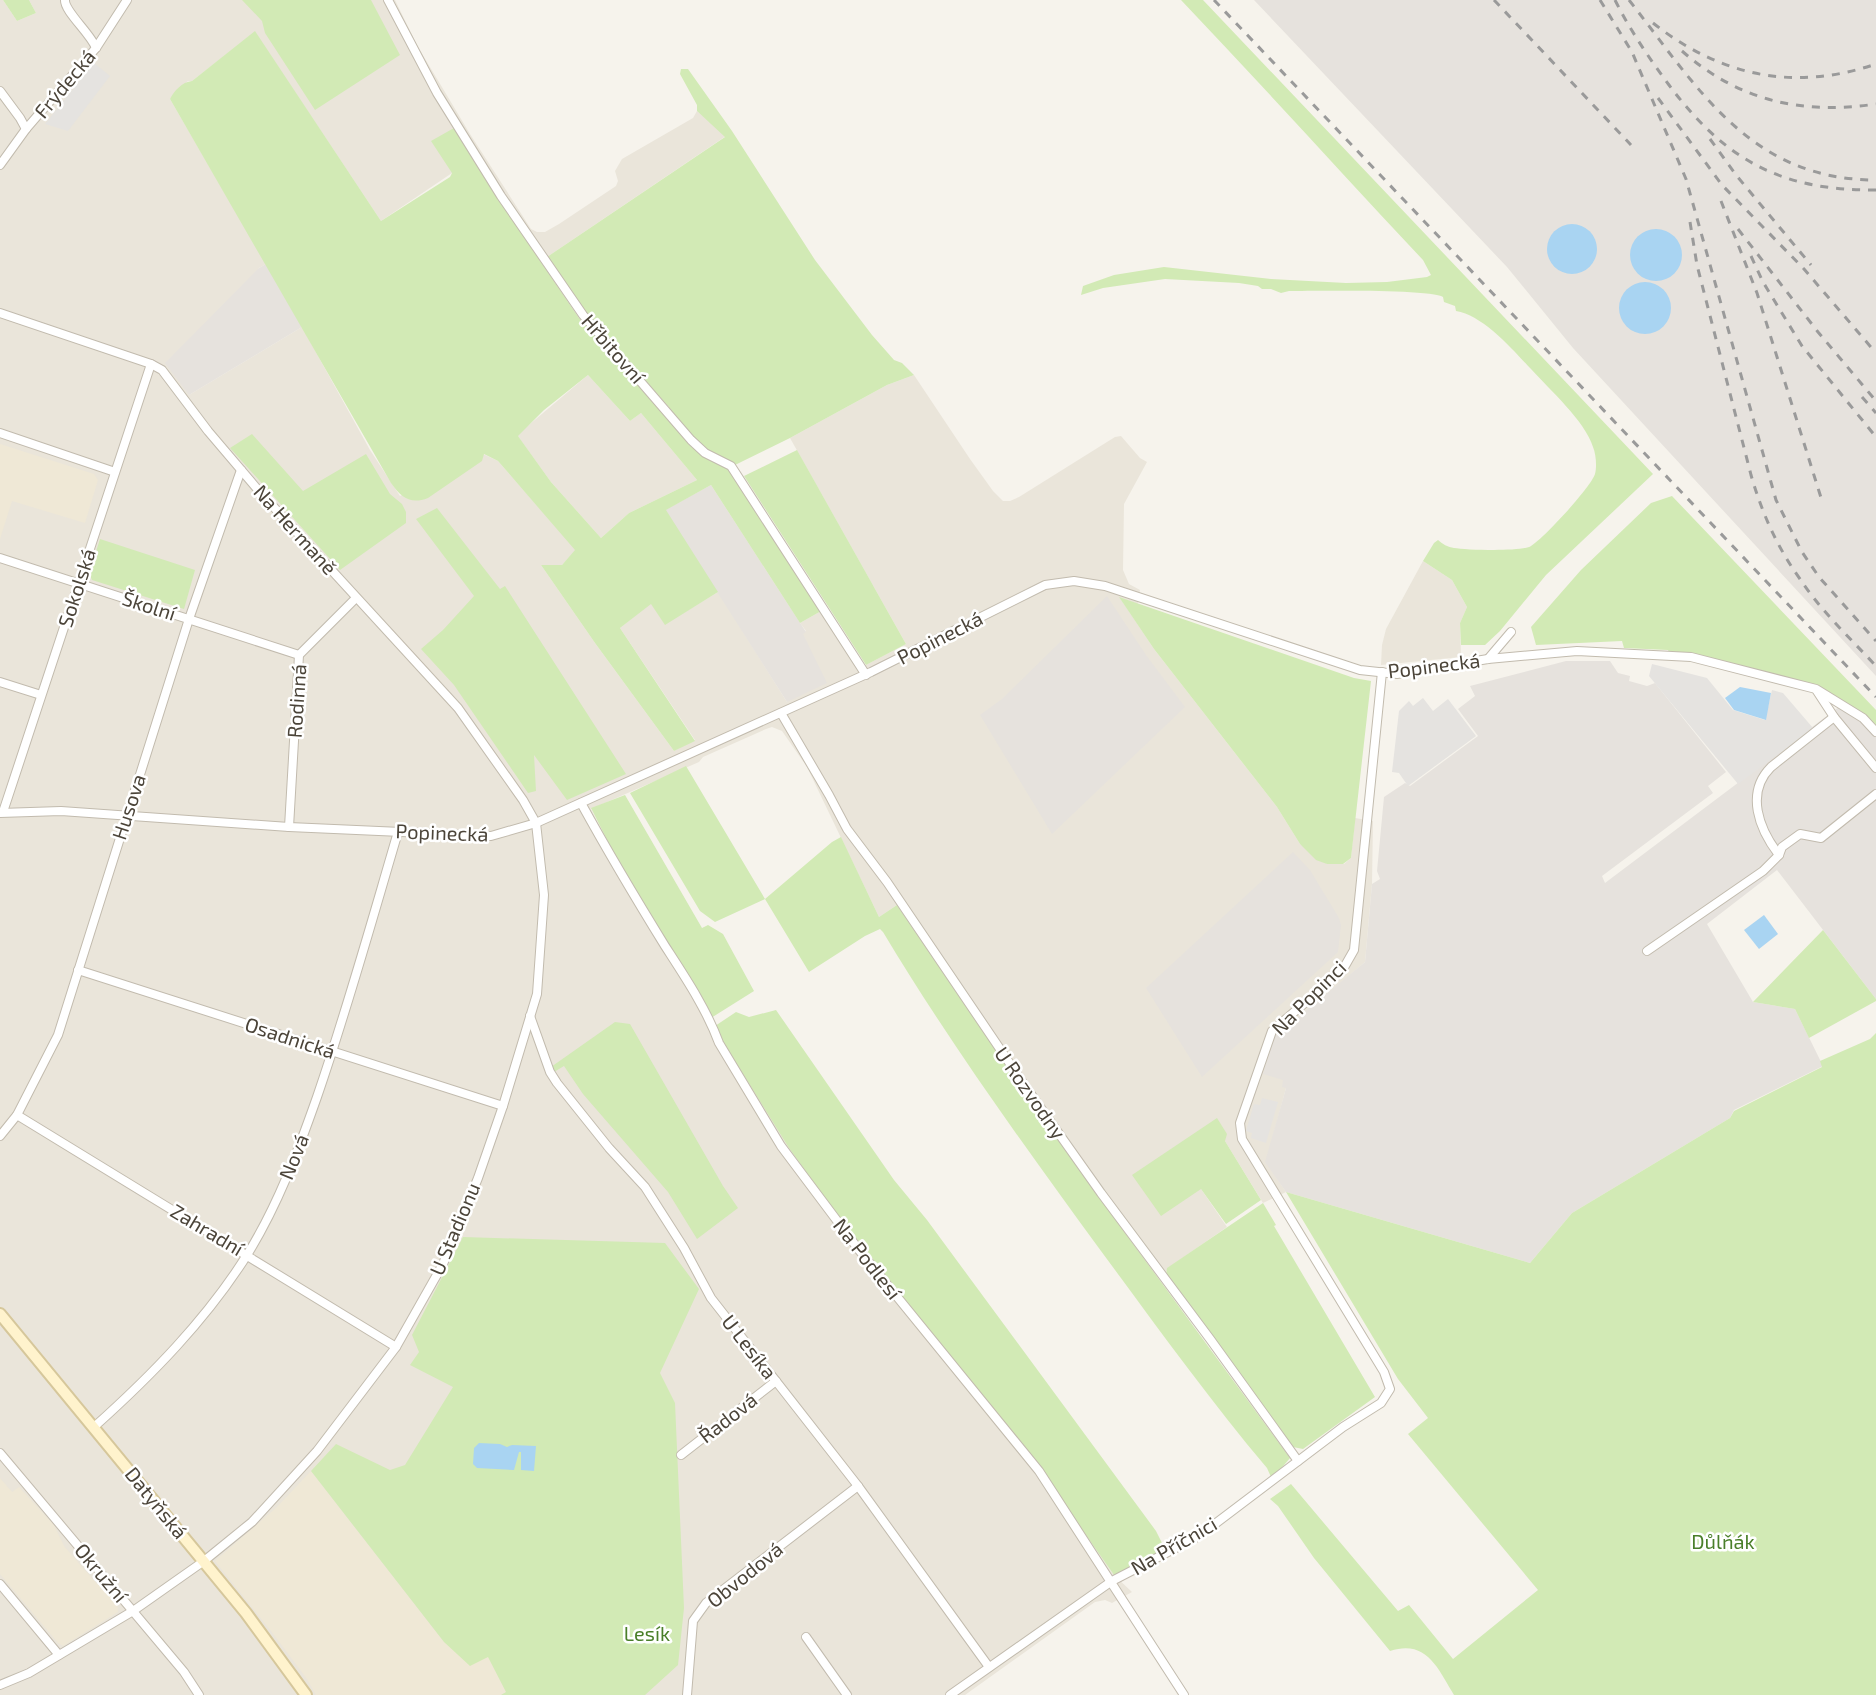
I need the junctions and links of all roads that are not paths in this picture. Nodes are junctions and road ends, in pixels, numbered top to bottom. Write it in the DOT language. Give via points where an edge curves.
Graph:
graph roads {
  1 [pos="65,0"];
  2 [pos="127,0"];
  3 [pos="388,0"];
  4 [pos="96,48"];
  5 [pos="0,91"];
  6 [pos="26,129"];
  7 [pos="0,165"];
  8 [pos="0,313"];
  9 [pos="151,364"];
  10 [pos="0,433"];
  11 [pos="116,471"];
  12 [pos="241,471"];
  13 [pos="0,558"];
  14 [pos="78,583"];
  15 [pos="356,598"];
  16 [pos="189,619"];
  17 [pos="1511,632"];
  18 [pos="299,655"];
  19 [pos="1488,659"];
  20 [pos="1382,672"];
  21 [pos="866,675"];
  22 [pos="0,682"];
  23 [pos="1816,689"];
  24 [pos="42,695"];
  25 [pos="781,713"];
  26 [pos="1834,717"];
  27 [pos="1876,732"];
  28 [pos="1876,768"];
  29 [pos="1876,794"];
  30 [pos="581,802"];
  31 [pos="1,813"];
  32 [pos="126,816"];
  33 [pos="536,823"];
  34 [pos="289,826"];
  35 [pos="398,832"];
  36 [pos="1779,855"];
  37 [pos="1647,951"];
  38 [pos="78,970"];
  39 [pos="530,1016"];
  40 [pos="333,1052"];
  41 [pos="502,1106"];
  42 [pos="17,1114"];
  43 [pos="0,1136"];
  44 [pos="247,1255"];
  45 [pos="0,1314"];
  46 [pos="396,1347"];
  47 [pos="776,1381"];
  48 [pos="1390,1389"];
  49 [pos="94,1427"];
  50 [pos="0,1453"];
  51 [pos="681,1455"];
  52 [pos="1298,1461"];
  53 [pos="858,1486"];
  54 [pos="204,1561"];
  55 [pos="1112,1581"];
  56 [pos="0,1584"];
  57 [pos="133,1611"];
  58 [pos="806,1637"];
  59 [pos="59,1655"];
  60 [pos="989,1667"];
  61 [pos="0,1685"];
  62 [pos="199,1695"];
  63 [pos="306,1695"];
  64 [pos="687,1695"];
  65 [pos="847,1695"];
  66 [pos="950,1695"];
  67 [pos="1184,1695"];
  1 -- 4 [label="street" via="66,8"];
  2 -- 4 [label="street, Frýdecká"];
  3 -- 21 [label="street, Hřbitovní" via="443,102 501,196 583,315 691,440 705,453 731,466"];
  4 -- 6 [label="street, Frýdecká"];
  5 -- 6 [label="street"];
  6 -- 7 [label="street, Frýdecká"];
  8 -- 9 [label="street, Na Hermaně"];
  9 -- 11 [label="street, Sokolská"];
  9 -- 12 [label="street, Na Hermaně" via="162,370"];
  10 -- 11 [label="street"];
  11 -- 14 [label="street, Sokolská"];
  12 -- 15 [label="street, Na Hermaně"];
  12 -- 16 [label="street, Husova"];
  13 -- 14 [label="street, Školní"];
  14 -- 16 [label="street, Školní"];
  14 -- 24 [label="street, Sokolská"];
  15 -- 18 [label="street, Rodinná"];
  15 -- 33 [label="street, Na Hermaně" via="458,708"];
  16 -- 18 [label="street, Školní"];
  16 -- 32 [label="street, Husova"];
  17 -- 19 [label="street"];
  18 -- 34 [label="street, Rodinná"];
  19 -- 20 [label="street, Popinecká" via="1398,674"];
  19 -- 23 [label="street, Popinecká" via="1577,651 1691,657"];
  20 -- 21 [label="street, Popinecká" via="1360,670 1106,586 1074,581 1045,585"];
  20 -- 48 [label="street, Na Popinci" via="1354,950 1342,971 1272,1031 1240,1123 1242,1139 1384,1372"];
  21 -- 25 [label="street, Popinecká"];
  22 -- 24 [label="street"];
  23 -- 26 [label="street"];
  23 -- 27 [label="street, Popinecká" via="1863,718"];
  24 -- 31 [label="street, Sokolská"];
  25 -- 30 [label="street, Popinecká"];
  25 -- 52 [label="street, U Rozvodny" via="847,829 1101,1193"];
  26 -- 28 [label="street"];
  26 -- 36 [label="street" via="1771,767 1757,786 1758,818"];
  29 -- 36 [label="street" via="1821,838 1800,834 1782,847"];
  30 -- 33 [label="street, Popinecká"];
  30 -- 55 [label="street, Na Podlesí" via="781,1146 859,1250 1039,1471"];
  31 -- 32 [label="street, Popinecká"];
  32 -- 34 [label="street, Popinecká"];
  32 -- 38 [label="street, Husova"];
  33 -- 35 [label="street, Popinecká" via="492,836"];
  33 -- 39 [label="street, U Stadionu" via="544,896 537,994"];
  34 -- 35 [label="street, Popinecká"];
  35 -- 40 [label="street, Nová"];
  36 -- 37 [label="street" via="1764,872"];
  38 -- 40 [label="street, Osadnická"];
  38 -- 42 [label="street, Husova" via="58,1035"];
  39 -- 41 [label="street, U Stadionu"];
  39 -- 47 [label="street, U Lesíka" via="557,1083 645,1187 711,1298"];
  40 -- 41 [label="street, Osadnická"];
  40 -- 44 [label="street, Nová" via="294,1160"];
  41 -- 46 [label="street, U Stadionu" via="443,1264"];
  42 -- 43 [label="street, Husova"];
  42 -- 44 [label="street, Zahradní"];
  44 -- 46 [label="street, Zahradní"];
  44 -- 49 [label="street, Nová" via="192,1329"];
  45 -- 49 [label="main road, Datyňská"];
  46 -- 54 [label="street, U Stadionu" via="317,1451 252,1522"];
  47 -- 51 [label="street, Řadová"];
  47 -- 53 [label="street, U Lesíka"];
  48 -- 52 [label="street, Na Příčnici" via="1381,1403"];
  49 -- 54 [label="main road, Datyňská"];
  50 -- 57 [label="street, Okružní"];
  52 -- 55 [label="street, Na Příčnici" via="1199,1536"];
  53 -- 60 [label="street, U Lesíka"];
  53 -- 64 [label="street, Obvodová" via="706,1603 693,1621"];
  54 -- 57 [label="street, U Stadionu"];
  54 -- 63 [label="main road, Datyňská"];
  55 -- 60 [label="street, Na Příčnici"];
  55 -- 67 [label="street, Na Podlesí"];
  56 -- 59 [label="street"];
  57 -- 59 [label="street, U Stadionu"];
  57 -- 62 [label="street, Okružní"];
  58 -- 65 [label="street"];
  59 -- 61 [label="street, U Stadionu"];
  60 -- 66 [label="street, Na Příčnici"];
}
